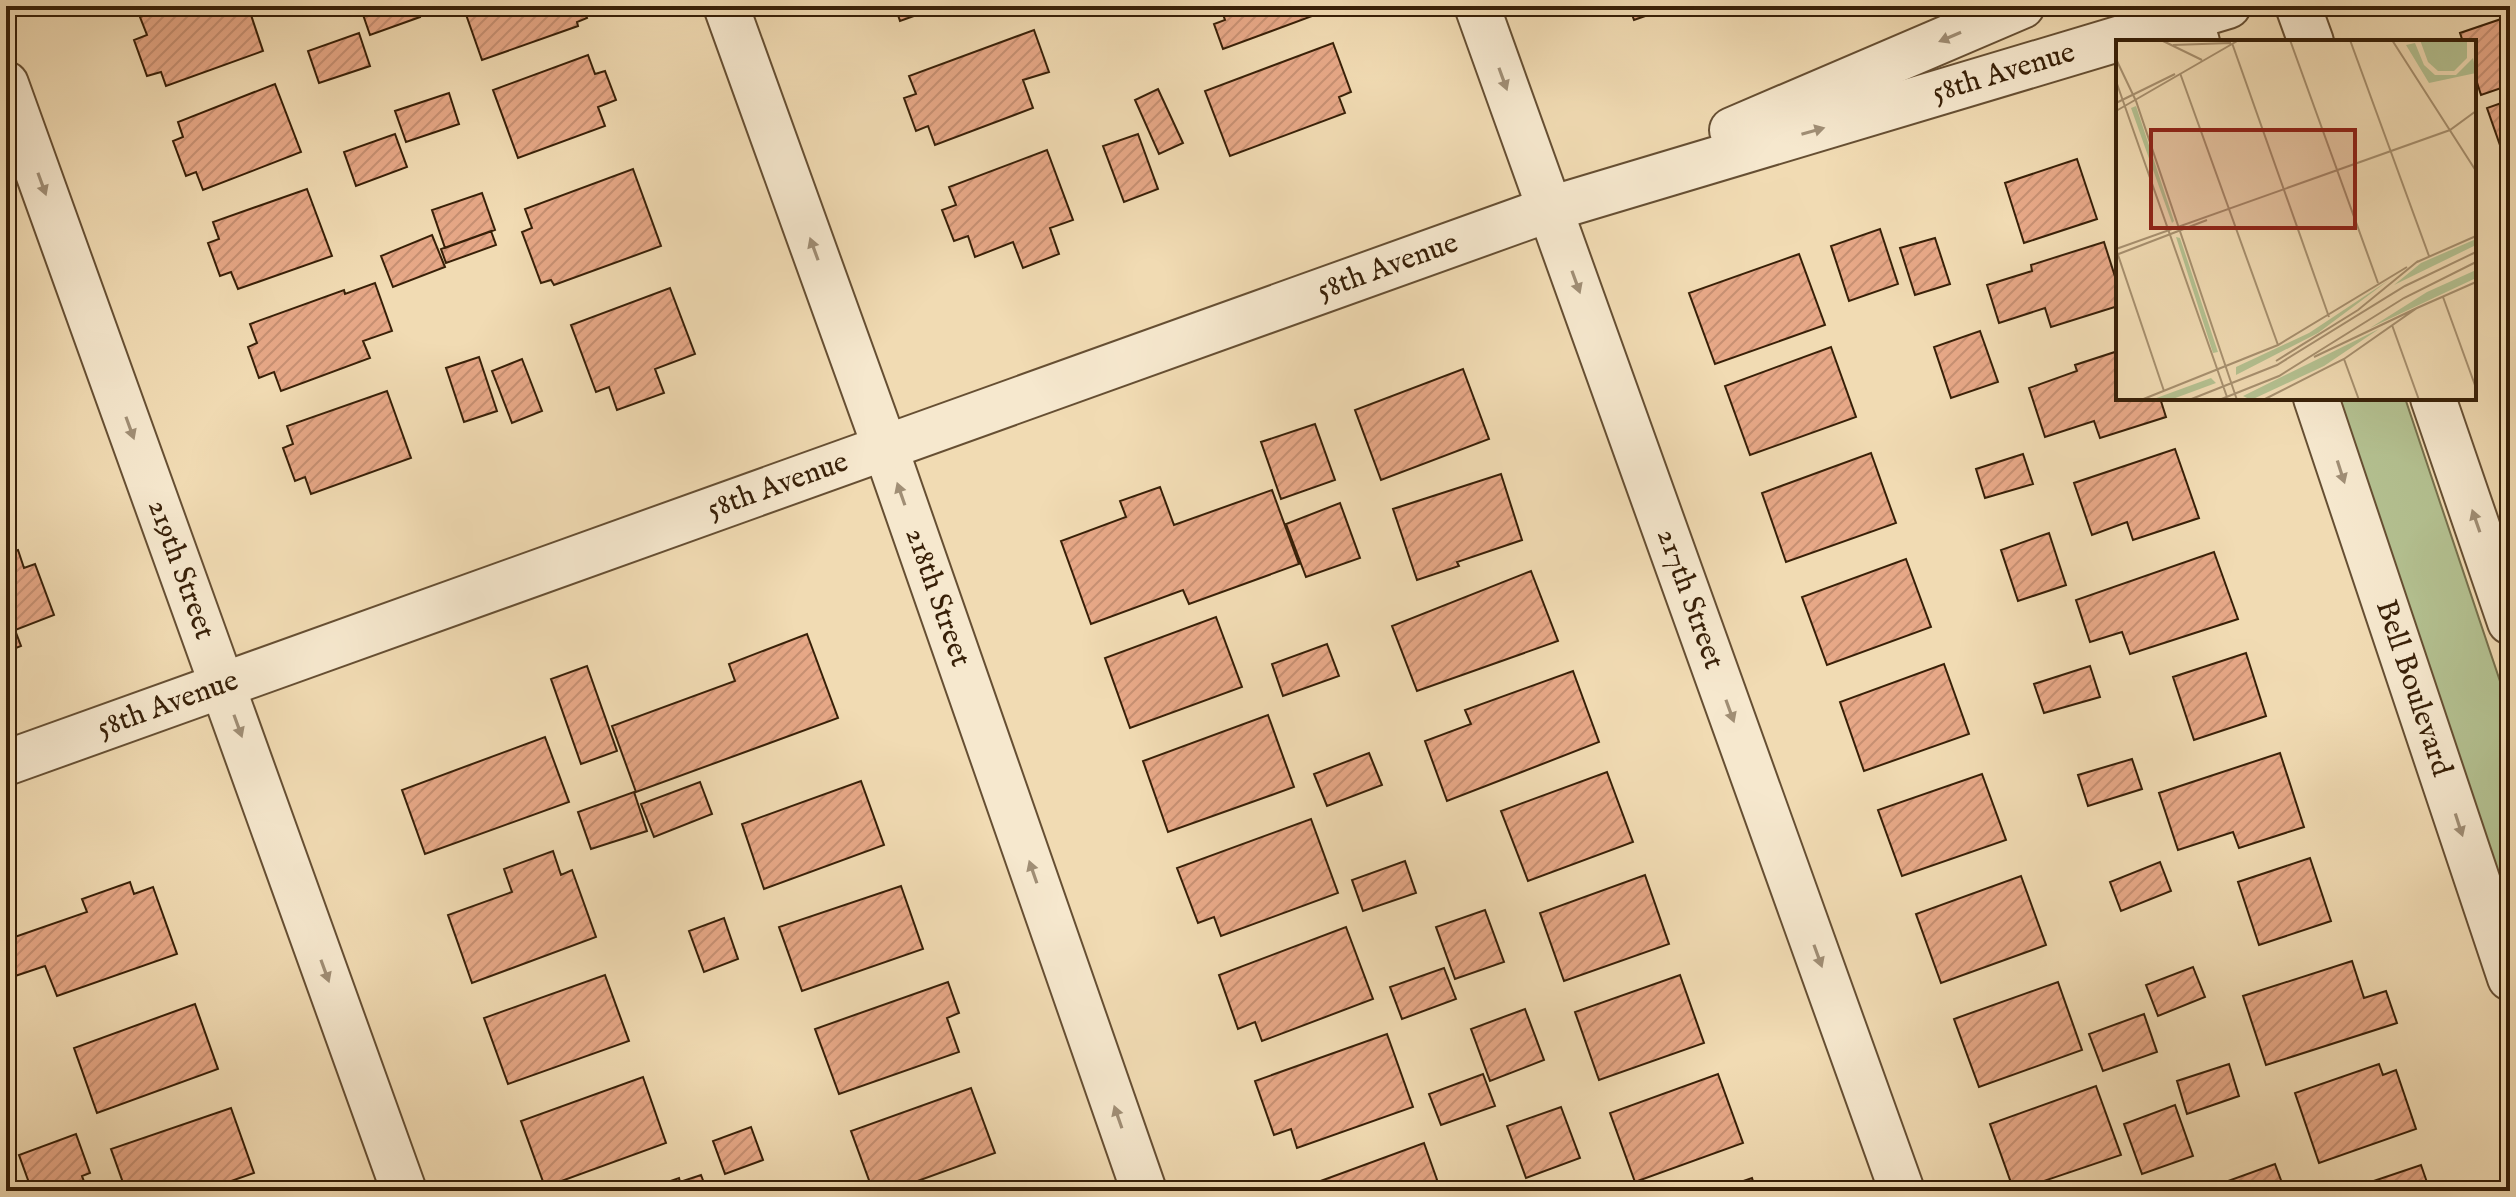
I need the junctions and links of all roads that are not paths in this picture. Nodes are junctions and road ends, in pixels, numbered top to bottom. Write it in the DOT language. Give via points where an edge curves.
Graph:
graph roads {
  1 [pos="726,6"];
  2 [pos="1477,6"];
  3 [pos="2022,6"];
  4 [pos="2298,6"];
  5 [pos="2200,19"];
  6 [pos="2128,40"];
  7 [pos="2310,40"];
  8 [pos="2116,44"];
  9 [pos="6,84"];
  10 [pos="1550,209"];
  11 [pos="2317,400"];
  12 [pos="2434,400"];
  13 [pos="885,447"];
  14 [pos="2510,622"];
  15 [pos="223,685"];
  16 [pos="6,763"];
  17 [pos="2510,978"];
  18 [pos="404,1191"];
  19 [pos="1144,1191"];
  20 [pos="1902,1191"];
  13 -- 1 [label="street, 218th Street, one-way"];
  2 -- 10 [label="street, 217th Street, one-way"];
  3 -- 10 [label="street, 58th Avenue, one-way"];
  4 -- 7 [label="street"];
  6 -- 5 [label="street, 58th Avenue, one-way"];
  10 -- 8 [label="street, 58th Avenue, one-way"];
  9 -- 15 [label="street, 219th Street, one-way"];
  10 -- 13 [label="street, 58th Avenue"];
  10 -- 20 [label="street, 217th Street, one-way"];
  11 -- 17 [label="street, Bell Boulevard, one-way"];
  14 -- 12 [label="street, one-way"];
  13 -- 15 [label="street, 58th Avenue"];
  19 -- 13 [label="street, 218th Street, one-way"];
  15 -- 16 [label="street, 58th Avenue"];
  15 -- 18 [label="street, 219th Street, one-way"];
}
